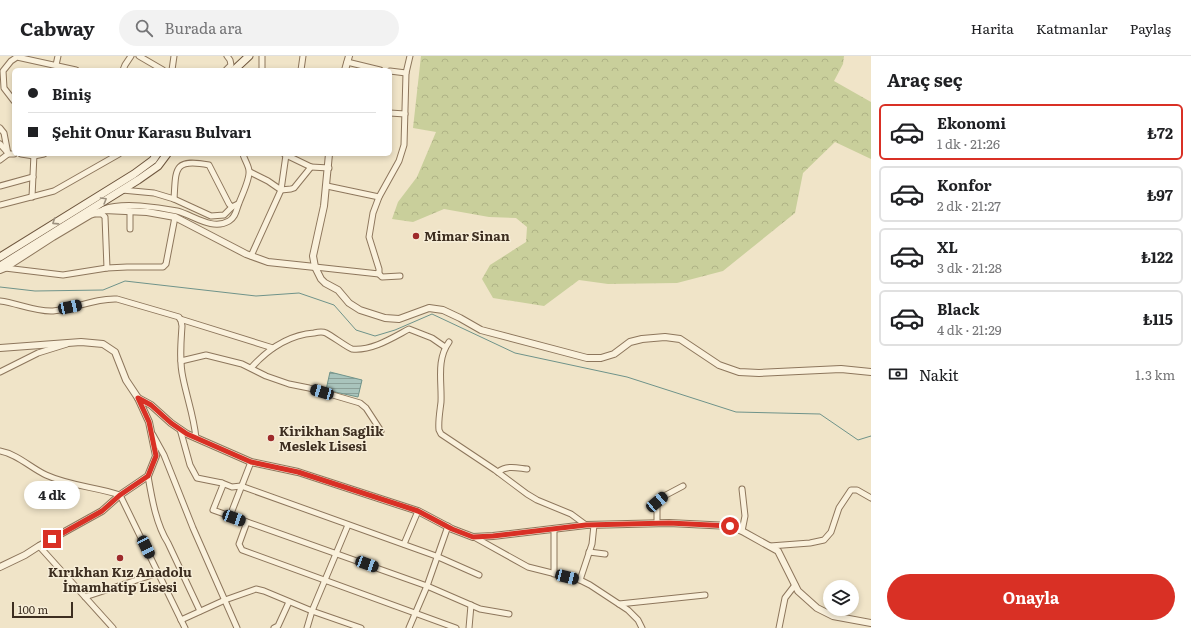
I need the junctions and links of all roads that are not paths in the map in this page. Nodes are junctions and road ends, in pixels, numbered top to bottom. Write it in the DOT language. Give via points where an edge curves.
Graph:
graph roads {
  1 [pos="58,56"];
  2 [pos="131,56"];
  3 [pos="139,56"];
  4 [pos="174,56"];
  5 [pos="227,56"];
  6 [pos="249,56"];
  7 [pos="254,56"];
  8 [pos="262,56"];
  9 [pos="303,56"];
  10 [pos="410,56"];
  11 [pos="348,59"];
  12 [pos="56,65"];
  13 [pos="68,68"];
  14 [pos="124,68"];
  15 [pos="160,68"];
  16 [pos="172,68"];
  17 [pos="228,68"];
  18 [pos="236,68"];
  19 [pos="241,68"];
  20 [pos="262,68"];
  21 [pos="301,68"];
  22 [pos="372,68"];
  23 [pos="2,70"];
  24 [pos="392,71"];
  25 [pos="406,74"];
  26 [pos="2,90"];
  27 [pos="12,99"];
  28 [pos="392,113"];
  29 [pos="406,114"];
  30 [pos="0,128"];
  31 [pos="0,144"];
  32 [pos="11,154"];
  33 [pos="34,156"];
  34 [pos="115,156"];
  35 [pos="156,156"];
  36 [pos="166,156"];
  37 [pos="244,156"];
  38 [pos="285,156"];
  39 [pos="287,156"];
  40 [pos="329,156"];
  41 [pos="0,160"];
  42 [pos="311,167"];
  43 [pos="329,168"];
  44 [pos="250,172"];
  45 [pos="33,177"];
  46 [pos="0,186"];
  47 [pos="327,186"];
  48 [pos="121,190"];
  49 [pos="281,190"];
  50 [pos="32,197"];
  51 [pos="379,197"];
  52 [pos="174,199"];
  53 [pos="238,204"];
  54 [pos="0,205"];
  55 [pos="232,207"];
  56 [pos="130,211"];
  57 [pos="90,215"];
  58 [pos="175,217"];
  59 [pos="130,229"];
  60 [pos="250,256"];
  61 [pos="0,257"];
  62 [pos="315,267"];
  63 [pos="2,268"];
  64 [pos="107,268"];
  65 [pos="378,274"];
  66 [pos="400,276"];
  67 [pos="0,301"];
  68 [pos="180,319"];
  69 [pos="449,342"];
  70 [pos="70,343"];
  71 [pos="445,347"];
  72 [pos="0,348"];
  73 [pos="273,348"];
  74 [pos="181,361"];
  75 [pos="251,368"];
  76 [pos="0,372"];
  77 [pos="871,372"];
  78 [pos="138,398"];
  79 [pos="180,429"];
  80 [pos="150,431"];
  81 [pos="381,431"];
  82 [pos="196,438"];
  83 [pos="0,452"];
  84 [pos="251,462"];
  85 [pos="527,469"];
  86 [pos="498,472"];
  87 [pos="148,476"];
  88 [pos="222,483"];
  89 [pos="241,486"];
  90 [pos="683,486"];
  91 [pos="742,489"];
  92 [pos="120,495"];
  93 [pos="871,498"];
  94 [pos="418,511"];
  95 [pos="230,516"];
  96 [pos="247,522"];
  97 [pos="657,523"];
  98 [pos="348,525"];
  99 [pos="586,525"];
  100 [pos="594,525"];
  101 [pos="448,526"];
  102 [pos="554,529"];
  103 [pos="742,531"];
  104 [pos="473,537"];
  105 [pos="404,544"];
  106 [pos="39,546"];
  107 [pos="769,546"];
  108 [pos="589,552"];
  109 [pos="337,553"];
  110 [pos="604,554"];
  111 [pos="436,556"];
  112 [pos="0,567"];
  113 [pos="158,573"];
  114 [pos="554,574"];
  115 [pos="479,575"];
  116 [pos="580,580"];
  117 [pos="325,581"];
  118 [pos="427,586"];
  119 [pos="795,586"];
  120 [pos="705,595"];
  121 [pos="85,597"];
  122 [pos="225,600"];
  123 [pos="289,602"];
  124 [pos="620,604"];
  125 [pos="471,605"];
  126 [pos="200,611"];
  127 [pos="312,611"];
  128 [pos="415,613"];
  129 [pos="509,614"];
  130 [pos="181,620"];
  131 [pos="871,623"];
  132 [pos="113,628"];
  133 [pos="185,628"];
  134 [pos="237,628"];
  135 [pos="274,628"];
  136 [pos="307,628"];
  137 [pos="361,628"];
  138 [pos="409,628"];
  139 [pos="456,628"];
  140 [pos="469,628"];
  141 [pos="642,628"];
  142 [pos="779,628"];
  1 -- 12 [label="street"];
  2 -- 14 [label="street"];
  3 -- 15 [label="street"];
  4 -- 16 [label="street"];
  5 -- 17 [label="street" via="231,65"];
  6 -- 18 [label="main road"];
  7 -- 19 [label="main road"];
  8 -- 20 [label="street"];
  9 -- 21 [label="street"];
  10 -- 25 [label="street"];
  11 -- 22 [label="street"];
  12 -- 13 [label="street"];
  12 -- 23 [label="street" via="17,57"];
  23 -- 26 [label="street"];
  24 -- 25 [label="street"];
  25 -- 29 [label="street"];
  26 -- 27 [label="street"];
  28 -- 29 [label="street"];
  29 -- 51 [label="street" via="404,145 399,161"];
  30 -- 32 [label="street"];
  31 -- 32 [label="street"];
  32 -- 41 [label="street"];
  33 -- 45 [label="street"];
  34 -- 50 [label="street" via="54,191"];
  35 -- 61 [label="main road, one-way" via="134,174"];
  36 -- 48 [label="main road" via="158,166"];
  37 -- 44 [label="street"];
  38 -- 49 [label="street"];
  39 -- 42 [label="street"];
  40 -- 43 [label="street"];
  42 -- 43 [label="street"];
  42 -- 49 [label="street" via="294,188"];
  43 -- 47 [label="street"];
  44 -- 49 [label="street"];
  44 -- 53 [label="street"];
  45 -- 46 [label="street"];
  45 -- 50 [label="street"];
  47 -- 51 [label="street"];
  47 -- 62 [label="street" via="313,256"];
  48 -- 52 [label="street" via="154,193"];
  63 -- 48 [label="main road, one-way"];
  49 -- 60 [label="street"];
  50 -- 54 [label="street"];
  51 -- 65 [label="street" via="369,237 379,269"];
  52 -- 55 [label="street" via="211,216 224,215"];
  52 -- 55 [label="street" via="176,171 181,164 196,162 209,165"];
  53 -- 55 [label="street"];
  53 -- 57 [label="street" via="236,214 229,221 220,224 162,208 137,206 110,207"];
  56 -- 57 [label="street" via="104,210"];
  56 -- 58 [label="street"];
  56 -- 59 [label="street"];
  57 -- 63 [label="street"];
  57 -- 64 [label="street" via="102,214 105,217"];
  58 -- 60 [label="street"];
  58 -- 64 [label="street" via="164,267"];
  60 -- 62 [label="street" via="268,262"];
  62 -- 65 [label="street"];
  62 -- 77 [label="street" via="325,283 338,290 349,303 360,310 385,318 399,319 429,308 443,310 481,330 587,358 601,358 614,354 630,342 665,337 680,339 719,365 739,372 841,369"];
  63 -- 64 [label="street" via="63,274"];
  65 -- 66 [label="street" via="382,277"];
  67 -- 68 [label="street" via="53,311 107,298"];
  68 -- 73 [label="street"];
  68 -- 74 [label="street"];
  69 -- 71 [label="street"];
  70 -- 72 [label="street"];
  70 -- 76 [label="street" via="38,354"];
  70 -- 78 [label="street" via="103,344 115,352 126,380"];
  71 -- 73 [label="street" via="432,338 409,329 384,342 361,349 349,349 338,339 324,332 303,334"];
  71 -- 86 [label="street" via="440,370 438,430"];
  73 -- 75 [label="street"];
  74 -- 75 [label="street" via="206,355"];
  74 -- 82 [label="street"];
  75 -- 81 [label="street" via="289,384 360,403"];
  78 -- 79 [label="street" via="151,405"];
  78 -- 80 [label="street" via="149,422"];
  79 -- 82 [label="street"];
  79 -- 88 [label="street" via="196,478"];
  80 -- 87 [label="street" via="156,456"];
  80 -- 122 [label="street" via="164,455"];
  82 -- 84 [label="street"];
  83 -- 92 [label="street" via="11,454 52,477"];
  84 -- 89 [label="street"];
  84 -- 94 [label="street" via="298,472"];
  85 -- 86 [label="street" via="508,467"];
  86 -- 99 [label="street" via="537,500 571,514"];
  87 -- 92 [label="street"];
  87 -- 126 [label="street" via="163,535"];
  88 -- 89 [label="street" via="232,487"];
  88 -- 95 [label="street" via="213,510"];
  89 -- 95 [label="street"];
  89 -- 98 [label="street"];
  90 -- 97 [label="street" via="666,494 657,502"];
  91 -- 103 [label="street" via="746,516"];
  92 -- 106 [label="street" via="102,511"];
  92 -- 113 [label="street"];
  93 -- 107 [label="street" via="857,490 851,490 838,508 831,532 824,540"];
  94 -- 101 [label="street"];
  94 -- 105 [label="street"];
  95 -- 96 [label="street"];
  96 -- 109 [label="street"];
  96 -- 117 [label="street" via="239,544 242,550"];
  97 -- 100 [label="street"];
  97 -- 103 [label="street" via="730,526"];
  98 -- 105 [label="street"];
  98 -- 109 [label="street"];
  99 -- 100 [label="street"];
  99 -- 102 [label="street"];
  100 -- 108 [label="street"];
  101 -- 104 [label="street"];
  101 -- 111 [label="street"];
  102 -- 104 [label="street"];
  102 -- 114 [label="street"];
  103 -- 107 [label="street"];
  104 -- 114 [label="street" via="528,567"];
  105 -- 111 [label="street"];
  106 -- 112 [label="street" via="25,556"];
  106 -- 121 [label="street"];
  107 -- 119 [label="street" via="778,551"];
  108 -- 110 [label="street"];
  108 -- 116 [label="street"];
  109 -- 117 [label="street"];
  109 -- 118 [label="street"];
  111 -- 115 [label="street"];
  111 -- 118 [label="street"];
  113 -- 121 [label="street"];
  113 -- 130 [label="street"];
  114 -- 116 [label="street"];
  116 -- 124 [label="street"];
  117 -- 127 [label="street"];
  117 -- 128 [label="street"];
  118 -- 125 [label="street"];
  118 -- 128 [label="street"];
  119 -- 131 [label="street" via="817,608 833,616"];
  119 -- 142 [label="street" via="785,598"];
  120 -- 124 [label="street"];
  121 -- 132 [label="street"];
  122 -- 123 [label="street" via="256,588"];
  122 -- 126 [label="street"];
  122 -- 134 [label="street"];
  123 -- 127 [label="street"];
  123 -- 135 [label="street" via="278,626"];
  124 -- 141 [label="street" via="638,620"];
  125 -- 129 [label="street"];
  125 -- 140 [label="street"];
  126 -- 130 [label="street"];
  127 -- 136 [label="street"];
  127 -- 137 [label="street"];
  128 -- 138 [label="street"];
  128 -- 139 [label="street"];
  130 -- 133 [label="street"];
}
